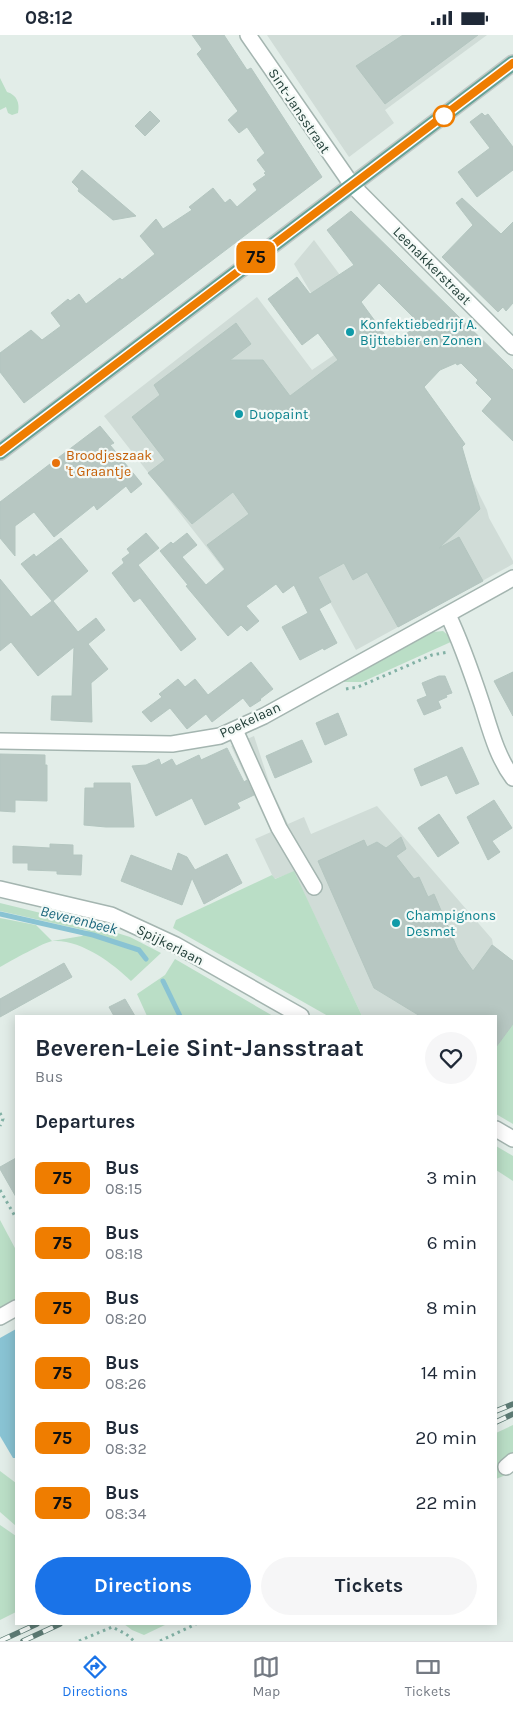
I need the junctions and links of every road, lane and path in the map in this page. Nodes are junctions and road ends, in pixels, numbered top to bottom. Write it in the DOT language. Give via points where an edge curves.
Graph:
graph roads {
  1 [pos="248,35"];
  2 [pos="513,63"];
  3 [pos="352,185"];
  4 [pos="513,347"];
  5 [pos="0,452"];
  6 [pos="513,578"];
  7 [pos="448,615"];
  8 [pos="463,649"];
  9 [pos="339,691"];
  10 [pos="235,730"];
  11 [pos="0,741"];
  12 [pos="513,778"];
  13 [pos="314,887"];
  14 [pos="0,889"];
  15 [pos="299,1015"];
  16 [pos="0,1113"];
  17 [pos="0,1126"];
  18 [pos="497,1130"];
  19 [pos="513,1139"];
  20 [pos="0,1190"];
  21 [pos="15,1216"];
  22 [pos="15,1309"];
  23 [pos="0,1317"];
  24 [pos="194,1625"];
  25 [pos="79,1641"];
  26 [pos="134,1641"];
  27 [pos="160,1641"];
  1 -- 3 [label="street, Sint-Jansstraat"];
  2 -- 3 [label="main road"];
  3 -- 4 [label="street, Leenakkerstraat"];
  3 -- 5 [label="main road"];
  6 -- 7 [label="street, Poekelaan"];
  7 -- 8 [label="street"];
  7 -- 10 [label="street, Poekelaan"];
  8 -- 9 [label="path" via="432,655 358,687"];
  8 -- 12 [label="street" via="500,756"];
  10 -- 11 [label="street, Poekelaan" via="172,744"];
  10 -- 13 [label="street" via="279,828"];
  14 -- 15 [label="street, Spijkerlaan" via="111,915 176,945"];
  16 -- 17 [label="path" via="3,1119"];
  18 -- 19 [label="street"];
  20 -- 21 [label="path"];
  22 -- 23 [label="street"];
  24 -- 27 [label="path"];
  25 -- 26 [label="path" via="112,1627"];
}
